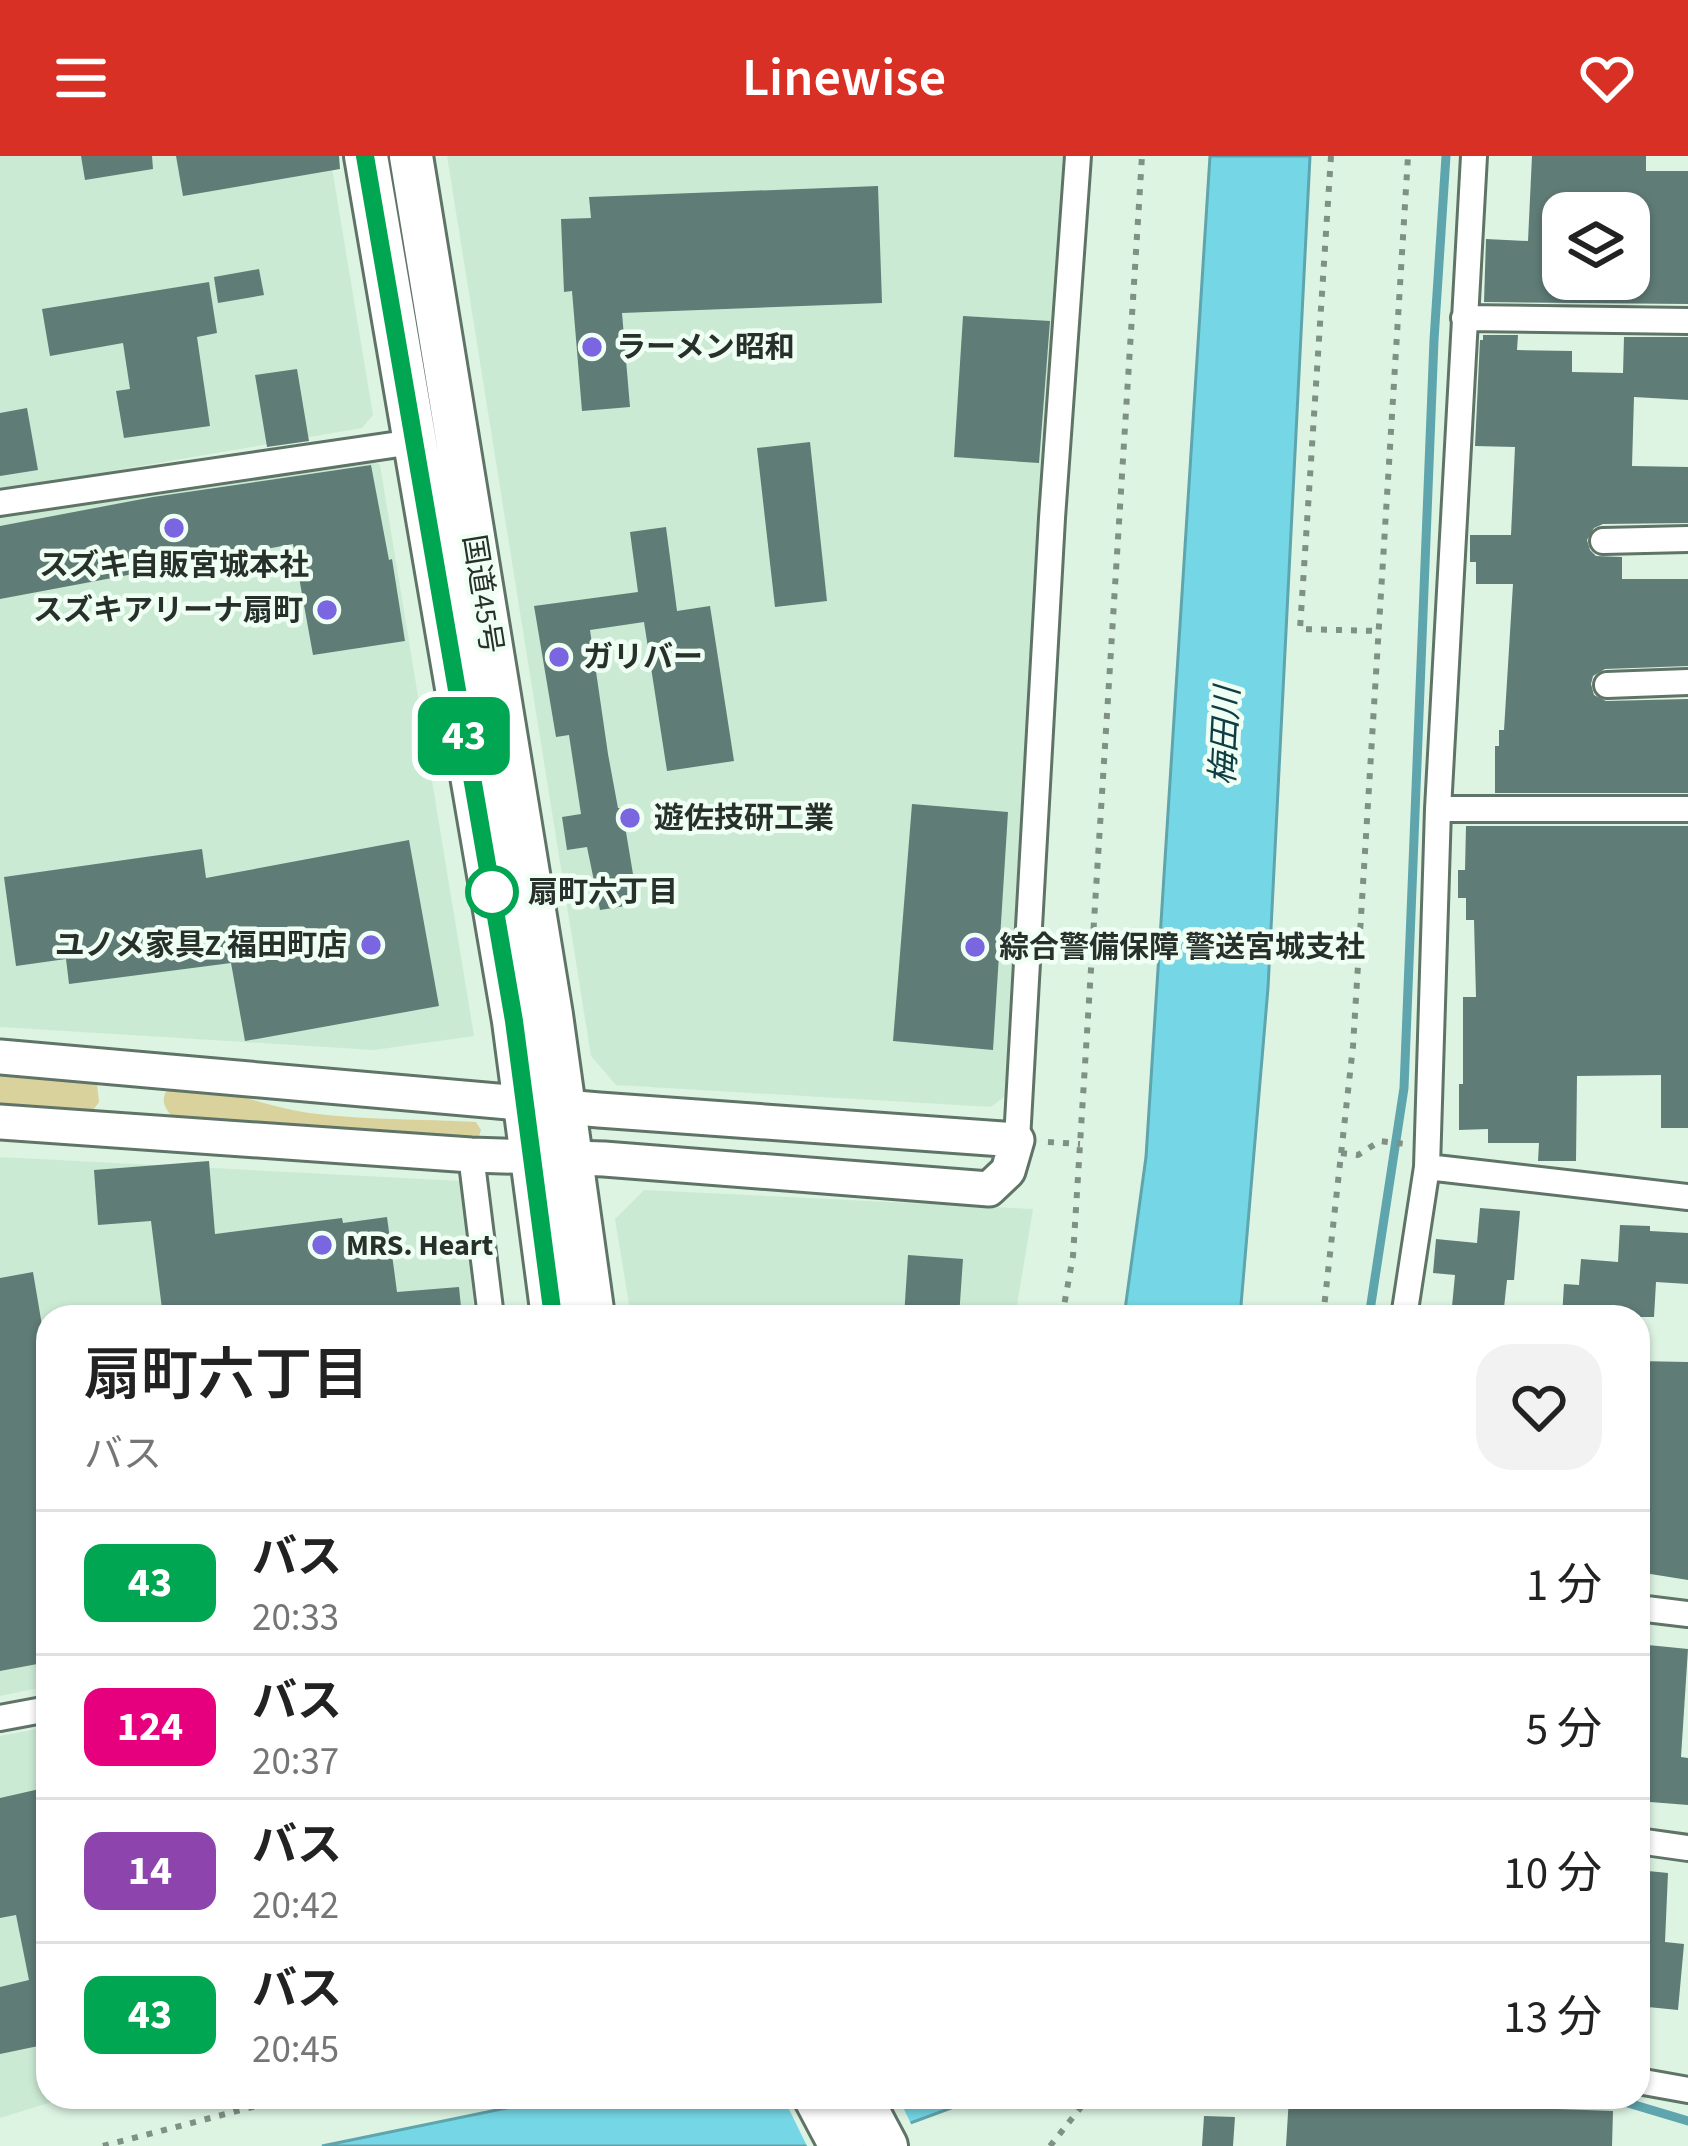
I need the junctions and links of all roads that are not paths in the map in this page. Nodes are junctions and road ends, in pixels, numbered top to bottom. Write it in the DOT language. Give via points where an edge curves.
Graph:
graph roads {
  1 [pos="365,156"];
  2 [pos="411,156"];
  3 [pos="1078,156"];
  4 [pos="1474,156"];
  5 [pos="1464,318"];
  6 [pos="1688,322"];
  7 [pos="413,442"];
  8 [pos="0,502"];
  9 [pos="1688,539"];
  10 [pos="1603,541"];
  11 [pos="1688,682"];
  12 [pos="1607,685"];
  13 [pos="1438,809"];
  14 [pos="1688,809"];
  15 [pos="0,1057"];
  16 [pos="544,1104"];
  17 [pos="0,1122"];
  18 [pos="1031,1141"];
  19 [pos="471,1155"];
  20 [pos="551,1157"];
  21 [pos="1427,1167"];
  22 [pos="1688,1197"];
  23 [pos="489,1305"];
  24 [pos="553,1305"];
  25 [pos="590,1305"];
  26 [pos="1406,1305"];
  27 [pos="1650,1609"];
  28 [pos="1688,1614"];
  29 [pos="36,1711"];
  30 [pos="0,1718"];
  31 [pos="1650,1843"];
  32 [pos="1688,1848"];
  33 [pos="1650,2083"];
  34 [pos="1688,2090"];
  35 [pos="821,2109"];
  36 [pos="866,2109"];
  37 [pos="841,2146"];
  38 [pos="886,2146"];
  1 -- 7 [label="highway, 国道45号"];
  2 -- 16 [label="highway, 国道45号" via="548,992"];
  3 -- 18 [label="street" via="1052,518"];
  4 -- 5 [label="street"];
  5 -- 6 [label="street"];
  5 -- 13 [label="street"];
  7 -- 8 [label="street"];
  7 -- 16 [label="highway, 国道45号" via="514,1021"];
  9 -- 10 [label="street"];
  11 -- 12 [label="street"];
  13 -- 14 [label="street"];
  13 -- 21 [label="street"];
  15 -- 16 [label="street"];
  16 -- 18 [label="street"];
  16 -- 20 [label="highway, 国道45号"];
  17 -- 19 [label="street"];
  18 -- 20 [label="street" via="989,1189"];
  19 -- 20 [label="street"];
  19 -- 23 [label="street"];
  20 -- 24 [label="highway, 国道45号"];
  20 -- 25 [label="highway, 国道45号"];
  21 -- 22 [label="street"];
  21 -- 26 [label="street"];
  27 -- 28 [label="street"];
  29 -- 30 [label="street"];
  31 -- 32 [label="street"];
  33 -- 34 [label="street"];
  35 -- 37 [label="highway"];
  36 -- 38 [label="highway"];
}
